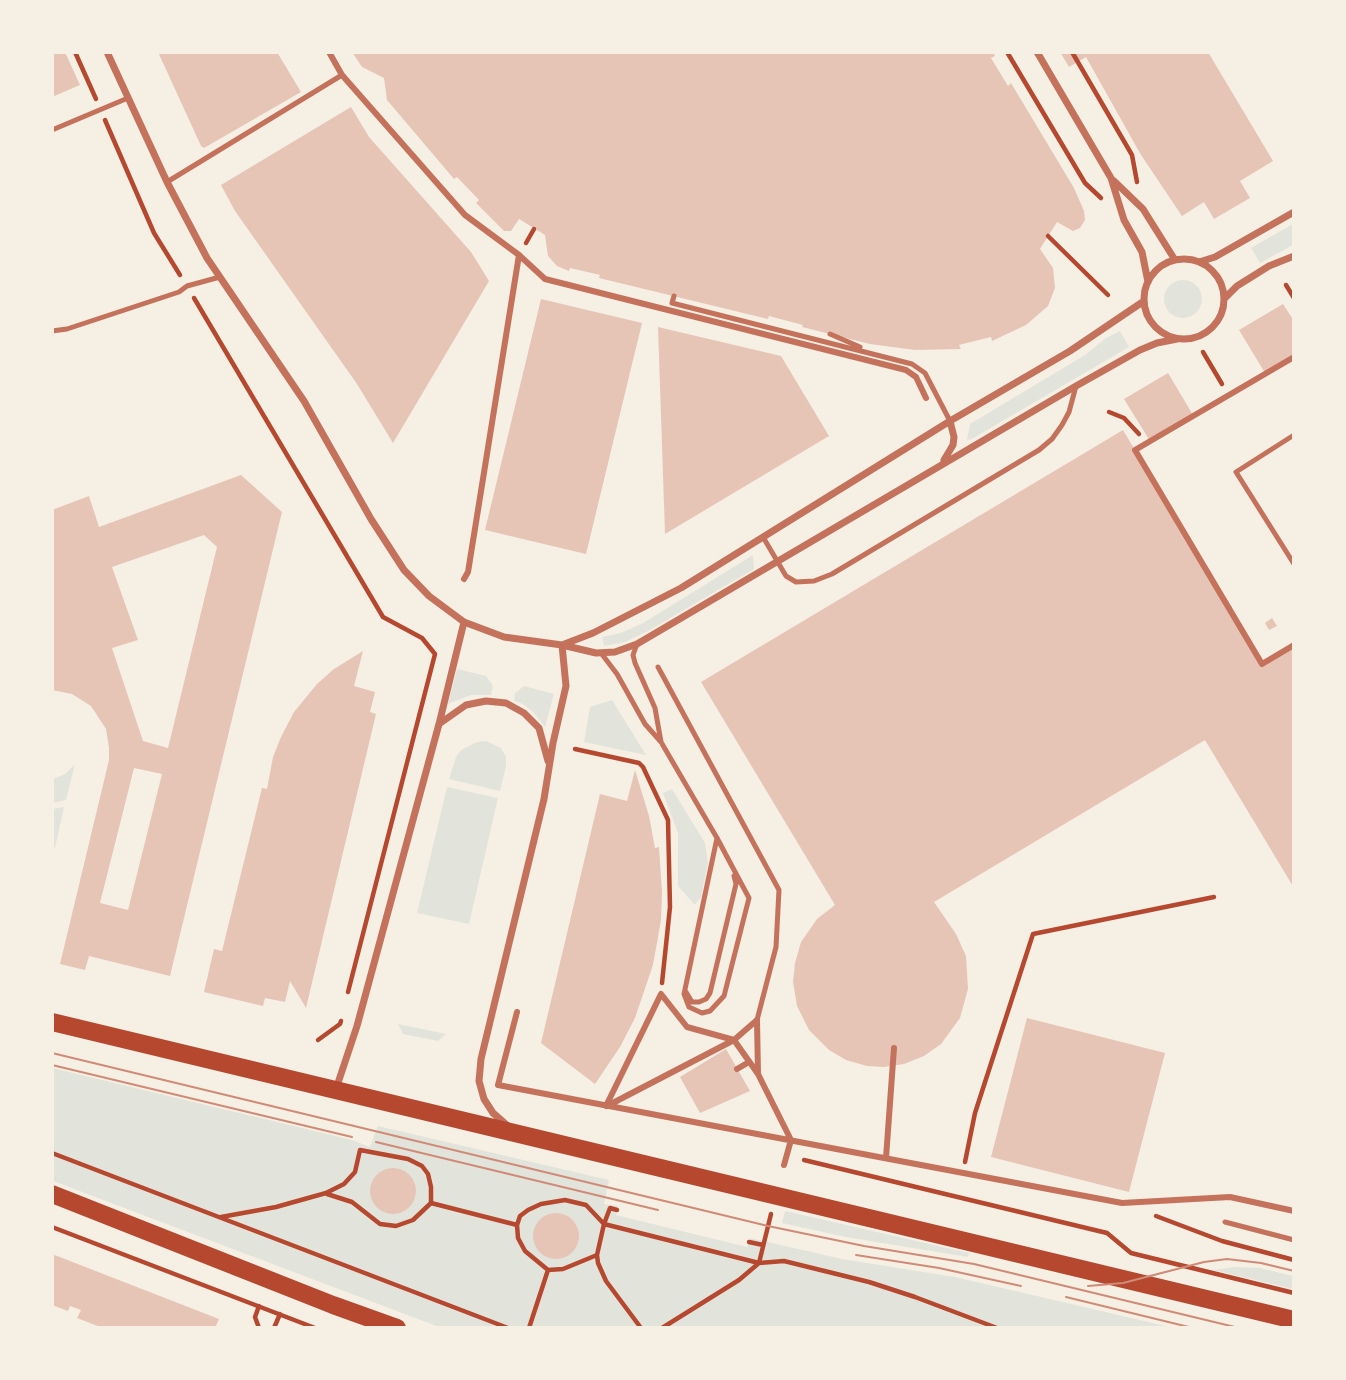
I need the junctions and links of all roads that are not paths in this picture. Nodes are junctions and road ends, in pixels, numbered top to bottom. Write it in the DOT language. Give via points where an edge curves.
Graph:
graph roads {
  1 [pos="107,52"];
  2 [pos="329,52"];
  3 [pos="1037,52"];
  4 [pos="342,75"];
  5 [pos="128,98"];
  6 [pos="52,130"];
  7 [pos="1111,178"];
  8 [pos="167,182"];
  9 [pos="1293,212"];
  10 [pos="519,255"];
  11 [pos="1293,256"];
  12 [pos="1175,260"];
  13 [pos="1199,262"];
  14 [pos="220,277"];
  15 [pos="1148,282"];
  16 [pos="674,296"];
  17 [pos="1224,299"];
  18 [pos="1144,301"];
  19 [pos="52,331"];
  20 [pos="830,334"];
  21 [pos="1177,339"];
  22 [pos="880,354"];
  23 [pos="1293,357"];
  24 [pos="1076,386"];
  25 [pos="926,398"];
  26 [pos="950,421"];
  27 [pos="1293,435"];
  28 [pos="933,469"];
  29 [pos="763,537"];
  30 [pos="778,563"];
  31 [pos="1293,564"];
  32 [pos="464,579"];
  33 [pos="464,622"];
  34 [pos="562,645"];
  35 [pos="637,645"];
  36 [pos="1293,645"];
  37 [pos="601,653"];
  38 [pos="658,667"];
  39 [pos="439,724"];
  40 [pos="661,742"];
  41 [pos="549,765"];
  42 [pos="717,838"];
  43 [pos="733,868"];
  44 [pos="685,989"];
  45 [pos="517,1012"];
  46 [pos="757,1020"];
  47 [pos="52,1022"];
  48 [pos="734,1040"];
  49 [pos="894,1048"];
  50 [pos="749,1062"];
  51 [pos="737,1069"];
  52 [pos="758,1074"];
  53 [pos="336,1089"];
  54 [pos="606,1106"];
  55 [pos="513,1132"];
  56 [pos="791,1140"];
  57 [pos="886,1158"];
  58 [pos="784,1165"];
  59 [pos="52,1194"];
  60 [pos="1293,1211"];
  61 [pos="1225,1223"];
  62 [pos="1293,1240"];
  63 [pos="1293,1320"];
  64 [pos="397,1328"];
  1 -- 5 [label="street"];
  2 -- 4 [label="street"];
  3 -- 7 [label="street"];
  4 -- 8 [label="lane"];
  4 -- 10 [label="street" via="465,215"];
  5 -- 6 [label="lane"];
  5 -- 8 [label="street"];
  7 -- 12 [label="street" via="1143,209"];
  7 -- 15 [label="street" via="1124,220 1142,252"];
  8 -- 14 [label="street"];
  9 -- 13 [label="street"];
  10 -- 25 [label="street" via="545,279 906,370 916,377"];
  10 -- 32 [label="street"];
  11 -- 17 [label="street" via="1269,266"];
  12 -- 13 [label="street"];
  12 -- 15 [label="street" via="1154,272"];
  13 -- 17 [label="street" via="1217,277"];
  14 -- 19 [label="lane" via="67,330"];
  14 -- 33 [label="street" via="304,401 404,570"];
  15 -- 18 [label="street"];
  16 -- 22 [label="lane" via="673,303"];
  17 -- 21 [label="street" via="1215,325 1191,339"];
  18 -- 21 [label="street" via="1155,327"];
  18 -- 26 [label="street" via="1070,351"];
  20 -- 22 [label="lane"];
  21 -- 24 [label="street" via="1140,350"];
  22 -- 26 [label="lane" via="912,363 925,373"];
  23 -- 36 [label="street" via="1135,450 1262,664"];
  24 -- 28 [label="street"];
  24 -- 30 [label="lane" via="1062,425 1040,450 832,574 796,582"];
  26 -- 28 [label="street" via="953,445"];
  26 -- 29 [label="street"];
  27 -- 31 [label="lane" via="1236,472"];
  28 -- 30 [label="street"];
  29 -- 30 [label="lane"];
  29 -- 34 [label="street" via="681,588"];
  30 -- 35 [label="street"];
  33 -- 34 [label="street" via="504,637"];
  33 -- 39 [label="street"];
  34 -- 37 [label="street"];
  34 -- 41 [label="street" via="566,686"];
  35 -- 37 [label="street"];
  35 -- 40 [label="lane" via="635,663 655,708"];
  37 -- 40 [label="lane"];
  38 -- 46 [label="lane" via="779,890 776,947"];
  39 -- 41 [label="street" via="467,705 506,703 539,729"];
  39 -- 53 [label="street"];
  40 -- 42 [label="lane"];
  41 -- 55 [label="street" via="481,1059 479,1081 484,1099"];
  42 -- 43 [label="lane"];
  42 -- 44 [label="lane"];
  43 -- 44 [label="lane" via="736,884 710,993 706,999 692,1002"];
  43 -- 44 [label="lane" via="748,898 724,996 702,1013 689,1007"];
  45 -- 54 [label="street" via="498,1085"];
  46 -- 48 [label="street"];
  46 -- 52 [label="street"];
  47 -- 53 [label="main road"];
  48 -- 50 [label="street"];
  48 -- 54 [label="street"];
  48 -- 54 [label="street" via="687,1027 661,994"];
  49 -- 57 [label="street"];
  50 -- 51 [label="street"];
  50 -- 52 [label="street"];
  52 -- 56 [label="street"];
  53 -- 55 [label="main road"];
  54 -- 56 [label="street"];
  55 -- 63 [label="main road"];
  56 -- 57 [label="street"];
  56 -- 58 [label="street"];
  57 -- 60 [label="street" via="1122,1203 1230,1198"];
  59 -- 64 [label="main road"];
  61 -- 62 [label="lane"];
}
